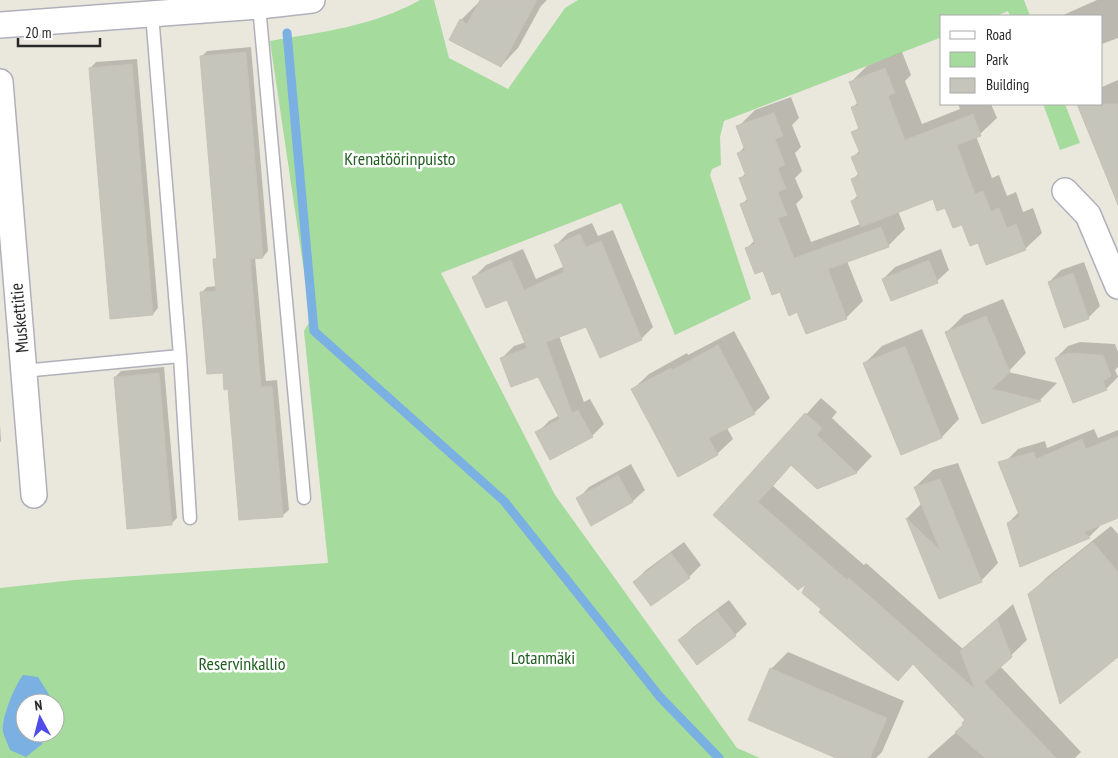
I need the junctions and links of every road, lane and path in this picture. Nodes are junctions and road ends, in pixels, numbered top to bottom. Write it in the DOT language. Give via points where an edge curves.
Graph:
graph roads {
  1 [pos="312,0"];
  2 [pos="259,6"];
  3 [pos="152,14"];
  4 [pos="0,25"];
  5 [pos="0,82"];
  6 [pos="1065,191"];
  7 [pos="1118,286"];
  8 [pos="180,356"];
  9 [pos="23,371"];
  10 [pos="34,495"];
  11 [pos="304,498"];
  12 [pos="190,518"];
  1 -- 2 [label="street"];
  2 -- 3 [label="street"];
  2 -- 11 [label="lane"];
  3 -- 4 [label="street"];
  3 -- 8 [label="lane"];
  5 -- 9 [label="street, Muskettitie"];
  6 -- 7 [label="street" via="1088,215"];
  8 -- 9 [label="lane"];
  8 -- 12 [label="lane"];
  9 -- 10 [label="street, Muskettitie"];
}
